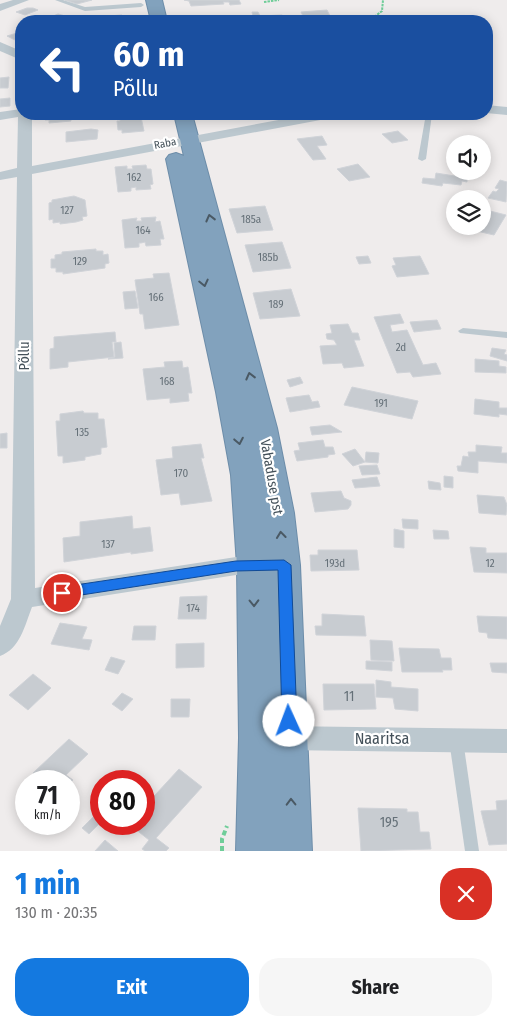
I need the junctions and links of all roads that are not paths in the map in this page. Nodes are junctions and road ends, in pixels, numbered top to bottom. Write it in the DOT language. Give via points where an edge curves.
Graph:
graph roads {
  1 [pos="24,0"];
  2 [pos="58,0"];
  3 [pos="115,0"];
  4 [pos="145,2"];
  5 [pos="118,6"];
  6 [pos="0,8"];
  7 [pos="145,15"];
  8 [pos="155,15"];
  9 [pos="0,46"];
  10 [pos="15,53"];
  11 [pos="493,110"];
  12 [pos="507,111"];
  13 [pos="15,114"];
  14 [pos="0,116"];
  15 [pos="25,120"];
  16 [pos="171,120"];
  17 [pos="281,120"];
  18 [pos="428,120"];
  19 [pos="181,132"];
  20 [pos="422,159"];
  21 [pos="25,171"];
  22 [pos="0,176"];
  23 [pos="463,330"];
  24 [pos="507,335"];
  25 [pos="284,565"];
  26 [pos="253,566"];
  27 [pos="23,599"];
  28 [pos="0,646"];
  29 [pos="256,738"];
  30 [pos="290,738"];
  31 [pos="456,739"];
  32 [pos="507,741"];
  33 [pos="256,851"];
  34 [pos="292,851"];
  35 [pos="472,851"];
  1 -- 6 [label="street"];
  2 -- 5 [label="lane" via="85,9"];
  3 -- 5 [label="lane"];
  4 -- 5 [label="lane"];
  4 -- 7 [label="highway"];
  4 -- 8 [label="highway"];
  9 -- 10 [label="street"];
  11 -- 12 [label="street"];
  13 -- 14 [label="street"];
  15 -- 21 [label="street, Põllu"];
  16 -- 19 [label="highway, Vabaduse pst"];
  17 -- 19 [label="street, Raba"];
  18 -- 20 [label="lane"];
  19 -- 21 [label="street, Raba"];
  25 -- 19 [label="highway, Vabaduse pst, one-way" via="279,513 263,428"];
  19 -- 26 [label="highway, Vabaduse pst, one-way" via="245,475"];
  21 -- 22 [label="street, Raba"];
  21 -- 27 [label="street, Põllu"];
  23 -- 24 [label="lane"];
  25 -- 26 [label="street"];
  25 -- 30 [label="highway, Vabaduse pst"];
  26 -- 27 [label="street"];
  26 -- 29 [label="highway, Vabaduse pst, one-way"];
  27 -- 28 [label="street, Põllu" via="8,636"];
  29 -- 30 [label="street, Naaritsa"];
  29 -- 33 [label="highway, Vabaduse pst"];
  30 -- 31 [label="street, Naaritsa"];
  34 -- 30 [label="highway, Vabaduse pst, one-way"];
  31 -- 32 [label="street, Naaritsa"];
  31 -- 35 [label="lane"];
}
